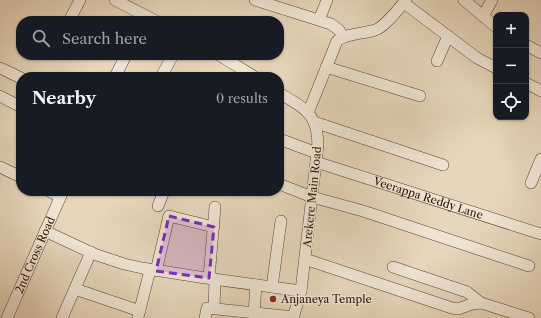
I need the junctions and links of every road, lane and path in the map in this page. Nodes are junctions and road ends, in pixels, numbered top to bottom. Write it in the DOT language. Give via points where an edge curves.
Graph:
graph roads {
  1 [pos="80,0"];
  2 [pos="115,0"];
  3 [pos="255,0"];
  4 [pos="327,0"];
  5 [pos="464,0"];
  6 [pos="492,0"];
  7 [pos="405,1"];
  8 [pos="127,3"];
  9 [pos="277,4"];
  10 [pos="72,16"];
  11 [pos="144,16"];
  12 [pos="483,16"];
  13 [pos="319,20"];
  14 [pos="493,24"];
  15 [pos="448,36"];
  16 [pos="343,37"];
  17 [pos="529,47"];
  18 [pos="541,53"];
  19 [pos="124,60"];
  20 [pos="170,60"];
  21 [pos="227,60"];
  22 [pos="436,62"];
  23 [pos="493,66"];
  24 [pos="326,67"];
  25 [pos="0,68"];
  26 [pos="118,72"];
  27 [pos="164,72"];
  28 [pos="247,72"];
  29 [pos="16,76"];
  30 [pos="528,84"];
  31 [pos="541,91"];
  32 [pos="0,96"];
  33 [pos="284,96"];
  34 [pos="420,96"];
  35 [pos="16,104"];
  36 [pos="311,118"];
  37 [pos="284,142"];
  38 [pos="317,158"];
  39 [pos="541,159"];
  40 [pos="443,165"];
  41 [pos="0,167"];
  42 [pos="16,175"];
  43 [pos="531,183"];
  44 [pos="284,186"];
  45 [pos="61,196"];
  46 [pos="162,196"];
  47 [pos="312,197"];
  48 [pos="158,206"];
  49 [pos="215,207"];
  50 [pos="281,221"];
  51 [pos="214,227"];
  52 [pos="45,232"];
  53 [pos="541,234"];
  54 [pos="91,252"];
  55 [pos="305,259"];
  56 [pos="530,266"];
  57 [pos="393,267"];
  58 [pos="153,270"];
  59 [pos="212,279"];
  60 [pos="256,285"];
  61 [pos="272,287"];
  62 [pos="75,289"];
  63 [pos="301,291"];
  64 [pos="481,303"];
  65 [pos="214,308"];
  66 [pos="139,314"];
  67 [pos="249,314"];
  68 [pos="8,318"];
  69 [pos="62,318"];
  70 [pos="205,318"];
  71 [pos="294,318"];
  72 [pos="529,318"];
  1 -- 10 [label="street"];
  2 -- 8 [label="street"];
  3 -- 9 [label="street"];
  4 -- 13 [label="street"];
  5 -- 12 [label="street"];
  6 -- 12 [label="street"];
  7 -- 15 [label="street"];
  7 -- 16 [label="street" via="377,29"];
  8 -- 11 [label="street"];
  9 -- 13 [label="street"];
  12 -- 14 [label="street"];
  13 -- 16 [label="street" via="336,27"];
  15 -- 22 [label="street"];
  15 -- 23 [label="street"];
  16 -- 24 [label="street" via="337,41"];
  17 -- 18 [label="street"];
  19 -- 26 [label="street"];
  20 -- 27 [label="street"];
  21 -- 28 [label="street"];
  24 -- 34 [label="street"];
  24 -- 36 [label="street"];
  25 -- 29 [label="street"];
  30 -- 31 [label="street"];
  32 -- 35 [label="street"];
  33 -- 36 [label="street" via="302,108"];
  36 -- 38 [label="street, Arekere Main Road" via="318,136"];
  36 -- 40 [label="street"];
  37 -- 38 [label="street, Veerappa Reddy Lane"];
  38 -- 47 [label="street, Arekere Main Road"];
  38 -- 53 [label="street, Veerappa Reddy Lane"];
  39 -- 43 [label="street"];
  41 -- 42 [label="street"];
  44 -- 47 [label="street"];
  45 -- 52 [label="street, 2nd Cross Road"];
  46 -- 48 [label="street"];
  47 -- 55 [label="street, Arekere Main Road"];
  47 -- 56 [label="street" via="370,213"];
  49 -- 51 [label="street"];
  50 -- 61 [label="street"];
  51 -- 58 [label="street" via="169,216"];
  51 -- 59 [label="street"];
  52 -- 54 [label="street"];
  52 -- 68 [label="street, 2nd Cross Road"];
  54 -- 58 [label="street" via="124,264"];
  54 -- 62 [label="street"];
  55 -- 63 [label="street, Arekere Main Road"];
  55 -- 64 [label="street" via="452,308 458,309"];
  57 -- 64 [label="street" via="467,292"];
  58 -- 59 [label="street"];
  58 -- 66 [label="street"];
  59 -- 60 [label="street"];
  59 -- 65 [label="street"];
  60 -- 61 [label="street"];
  60 -- 67 [label="street"];
  61 -- 63 [label="street"];
  62 -- 66 [label="street"];
  62 -- 69 [label="street"];
  63 -- 71 [label="street, Arekere Main Road"];
  64 -- 72 [label="street"];
  65 -- 67 [label="street"];
  65 -- 70 [label="street" via="206,308"];
  67 -- 71 [label="street"];
}
